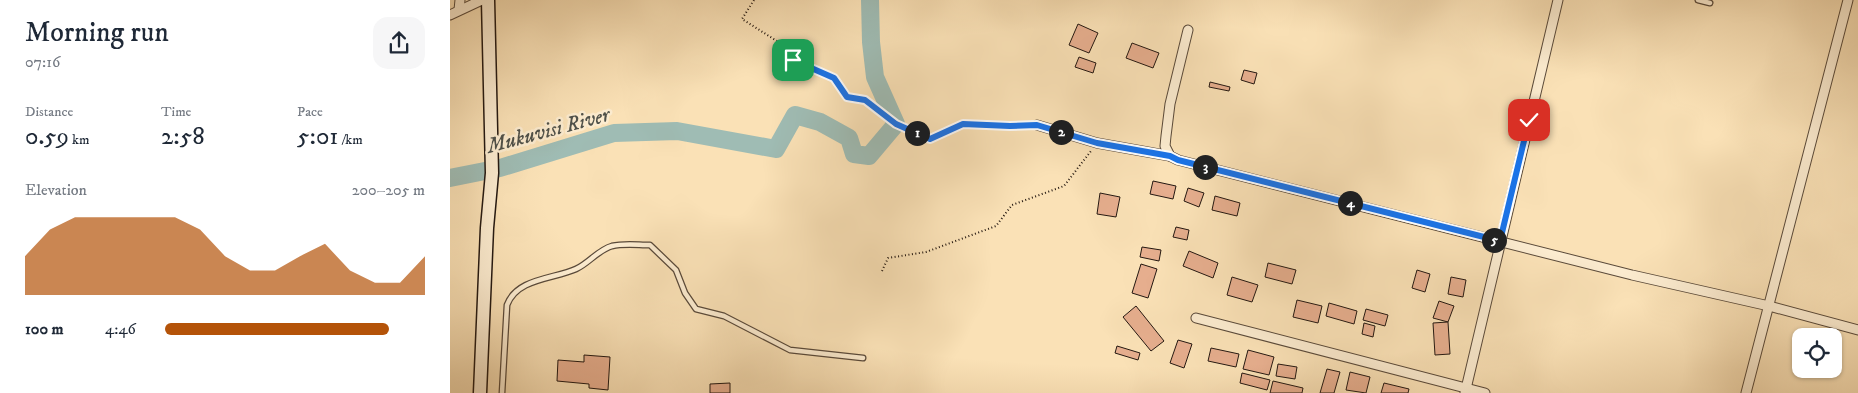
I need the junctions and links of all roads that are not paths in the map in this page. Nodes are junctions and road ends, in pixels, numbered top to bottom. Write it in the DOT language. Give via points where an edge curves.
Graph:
graph roads {
  1 [pos="460,0"];
  2 [pos="482,0"];
  3 [pos="488,0"];
  4 [pos="1558,0"];
  5 [pos="1698,0"];
  6 [pos="1848,0"];
  7 [pos="1710,3"];
  8 [pos="459,10"];
  9 [pos="450,15"];
  10 [pos="1188,30"];
  11 [pos="1037,125"];
  12 [pos="1170,156"];
  13 [pos="1500,241"];
  14 [pos="1769,306"];
  15 [pos="1196,318"];
  16 [pos="1858,330"];
  17 [pos="862,358"];
  18 [pos="1466,390"];
  19 [pos="480,393"];
  20 [pos="502,393"];
  21 [pos="1485,393"];
  22 [pos="1746,393"];
  1 -- 8 [label="street"];
  2 -- 8 [label="street"];
  3 -- 19 [label="street" via="492,173"];
  4 -- 13 [label="street"];
  5 -- 7 [label="lane"];
  6 -- 14 [label="street"];
  8 -- 9 [label="street"];
  10 -- 12 [label="street" via="1170,104 1165,146"];
  11 -- 12 [label="street" via="1097,143"];
  12 -- 13 [label="street"];
  13 -- 14 [label="street"];
  13 -- 18 [label="street"];
  14 -- 16 [label="street"];
  14 -- 22 [label="street"];
  15 -- 18 [label="street"];
  17 -- 20 [label="lane" via="790,350 724,316 696,309 676,270 650,245 621,245 603,250 575,269 522,288 509,299"];
  18 -- 21 [label="street"];
}
